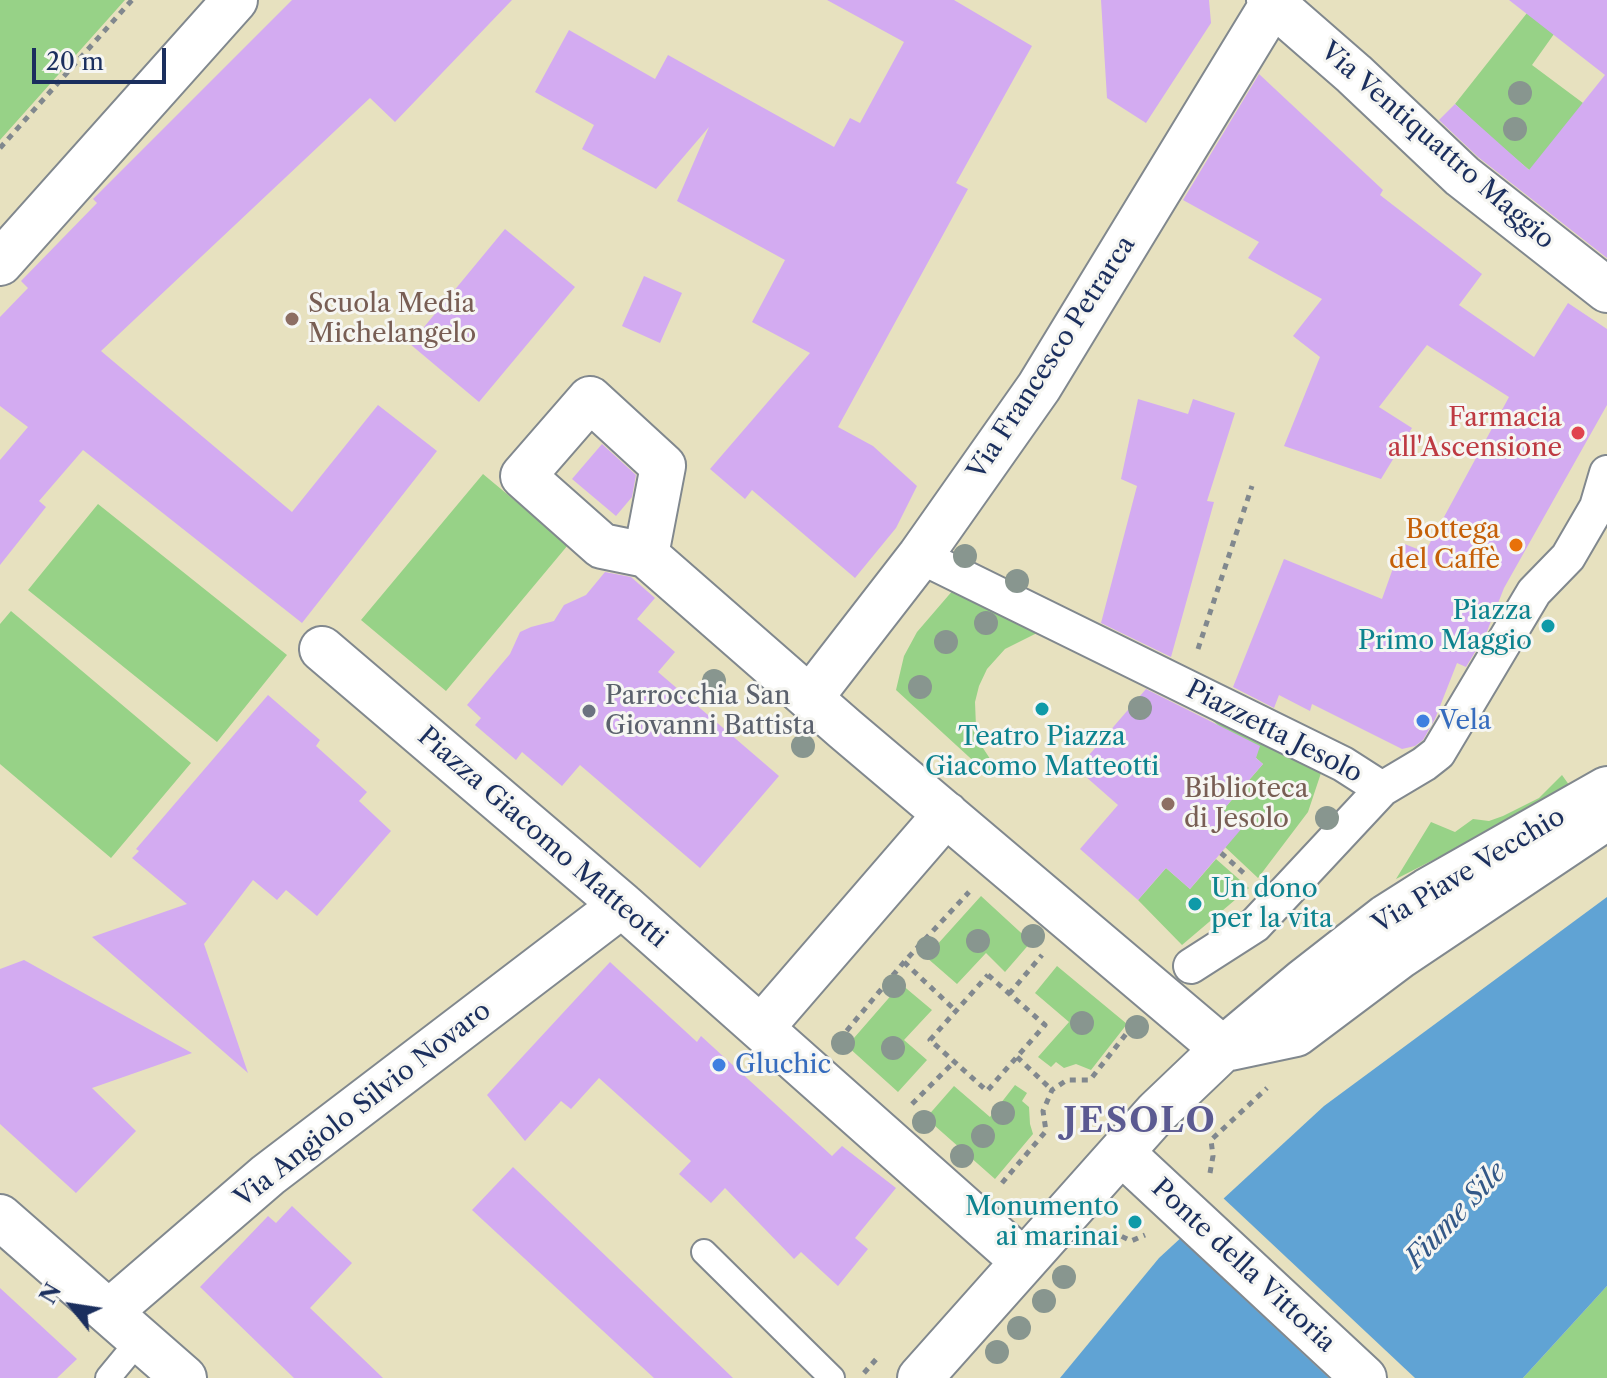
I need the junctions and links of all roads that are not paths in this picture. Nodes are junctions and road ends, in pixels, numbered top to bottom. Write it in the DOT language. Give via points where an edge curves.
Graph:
graph roads {
  1 [pos="235,0"];
  2 [pos="1271,1"];
  3 [pos="0,263"];
  4 [pos="1607,290"];
  5 [pos="1607,473"];
  6 [pos="646,555"];
  7 [pos="920,556"];
  8 [pos="322,649"];
  9 [pos="810,698"];
  10 [pos="1382,789"];
  11 [pos="1607,789"];
  12 [pos="946,814"];
  13 [pos="1607,818"];
  14 [pos="622,905"];
  15 [pos="1191,966"];
  16 [pos="761,1028"];
  17 [pos="1223,1049"];
  18 [pos="1122,1153"];
  19 [pos="0,1217"];
  20 [pos="704,1252"];
  21 [pos="1023,1261"];
  22 [pos="125,1325"];
  23 [pos="108,1378"];
  24 [pos="184,1378"];
  25 [pos="832,1378"];
  26 [pos="920,1378"];
  27 [pos="1364,1378"];
  1 -- 3 [label="street"];
  2 -- 4 [label="street, Via Ventiquattro Maggio" via="1462,176"];
  2 -- 7 [label="street, Via Francesco Petrarca" via="1039,387"];
  5 -- 10 [label="street, Piazzetta Jesolo" via="1597,507 1568,557 1534,592 1438,753"];
  6 -- 9 [label="street"];
  7 -- 9 [label="street, Via Francesco Petrarca"];
  7 -- 10 [label="street, Piazzetta Jesolo" via="1343,764"];
  8 -- 14 [label="street, Piazza Giacomo Matteotti"];
  9 -- 12 [label="street"];
  10 -- 15 [label="street, Piazzetta Jesolo" via="1255,925"];
  11 -- 17 [label="street, Via Piave Vecchio" via="1386,917"];
  12 -- 16 [label="street"];
  12 -- 17 [label="street"];
  13 -- 17 [label="street, Via Piave Vecchio" via="1400,956 1296,1034"];
  14 -- 16 [label="street, Piazza Giacomo Matteotti"];
  14 -- 22 [label="street, Via Angiolo Silvio Novaro" via="268,1175"];
  16 -- 21 [label="street, Piazza Giacomo Matteotti"];
  17 -- 18 [label="street, Via Piave Vecchio"];
  18 -- 21 [label="street, Via Piave Vecchio"];
  18 -- 27 [label="street, Ponte della Vittoria"];
  19 -- 22 [label="street"];
  20 -- 25 [label="lane"];
  21 -- 26 [label="street, Via Piave Vecchio"];
  22 -- 23 [label="lane"];
  22 -- 24 [label="street"];
}
